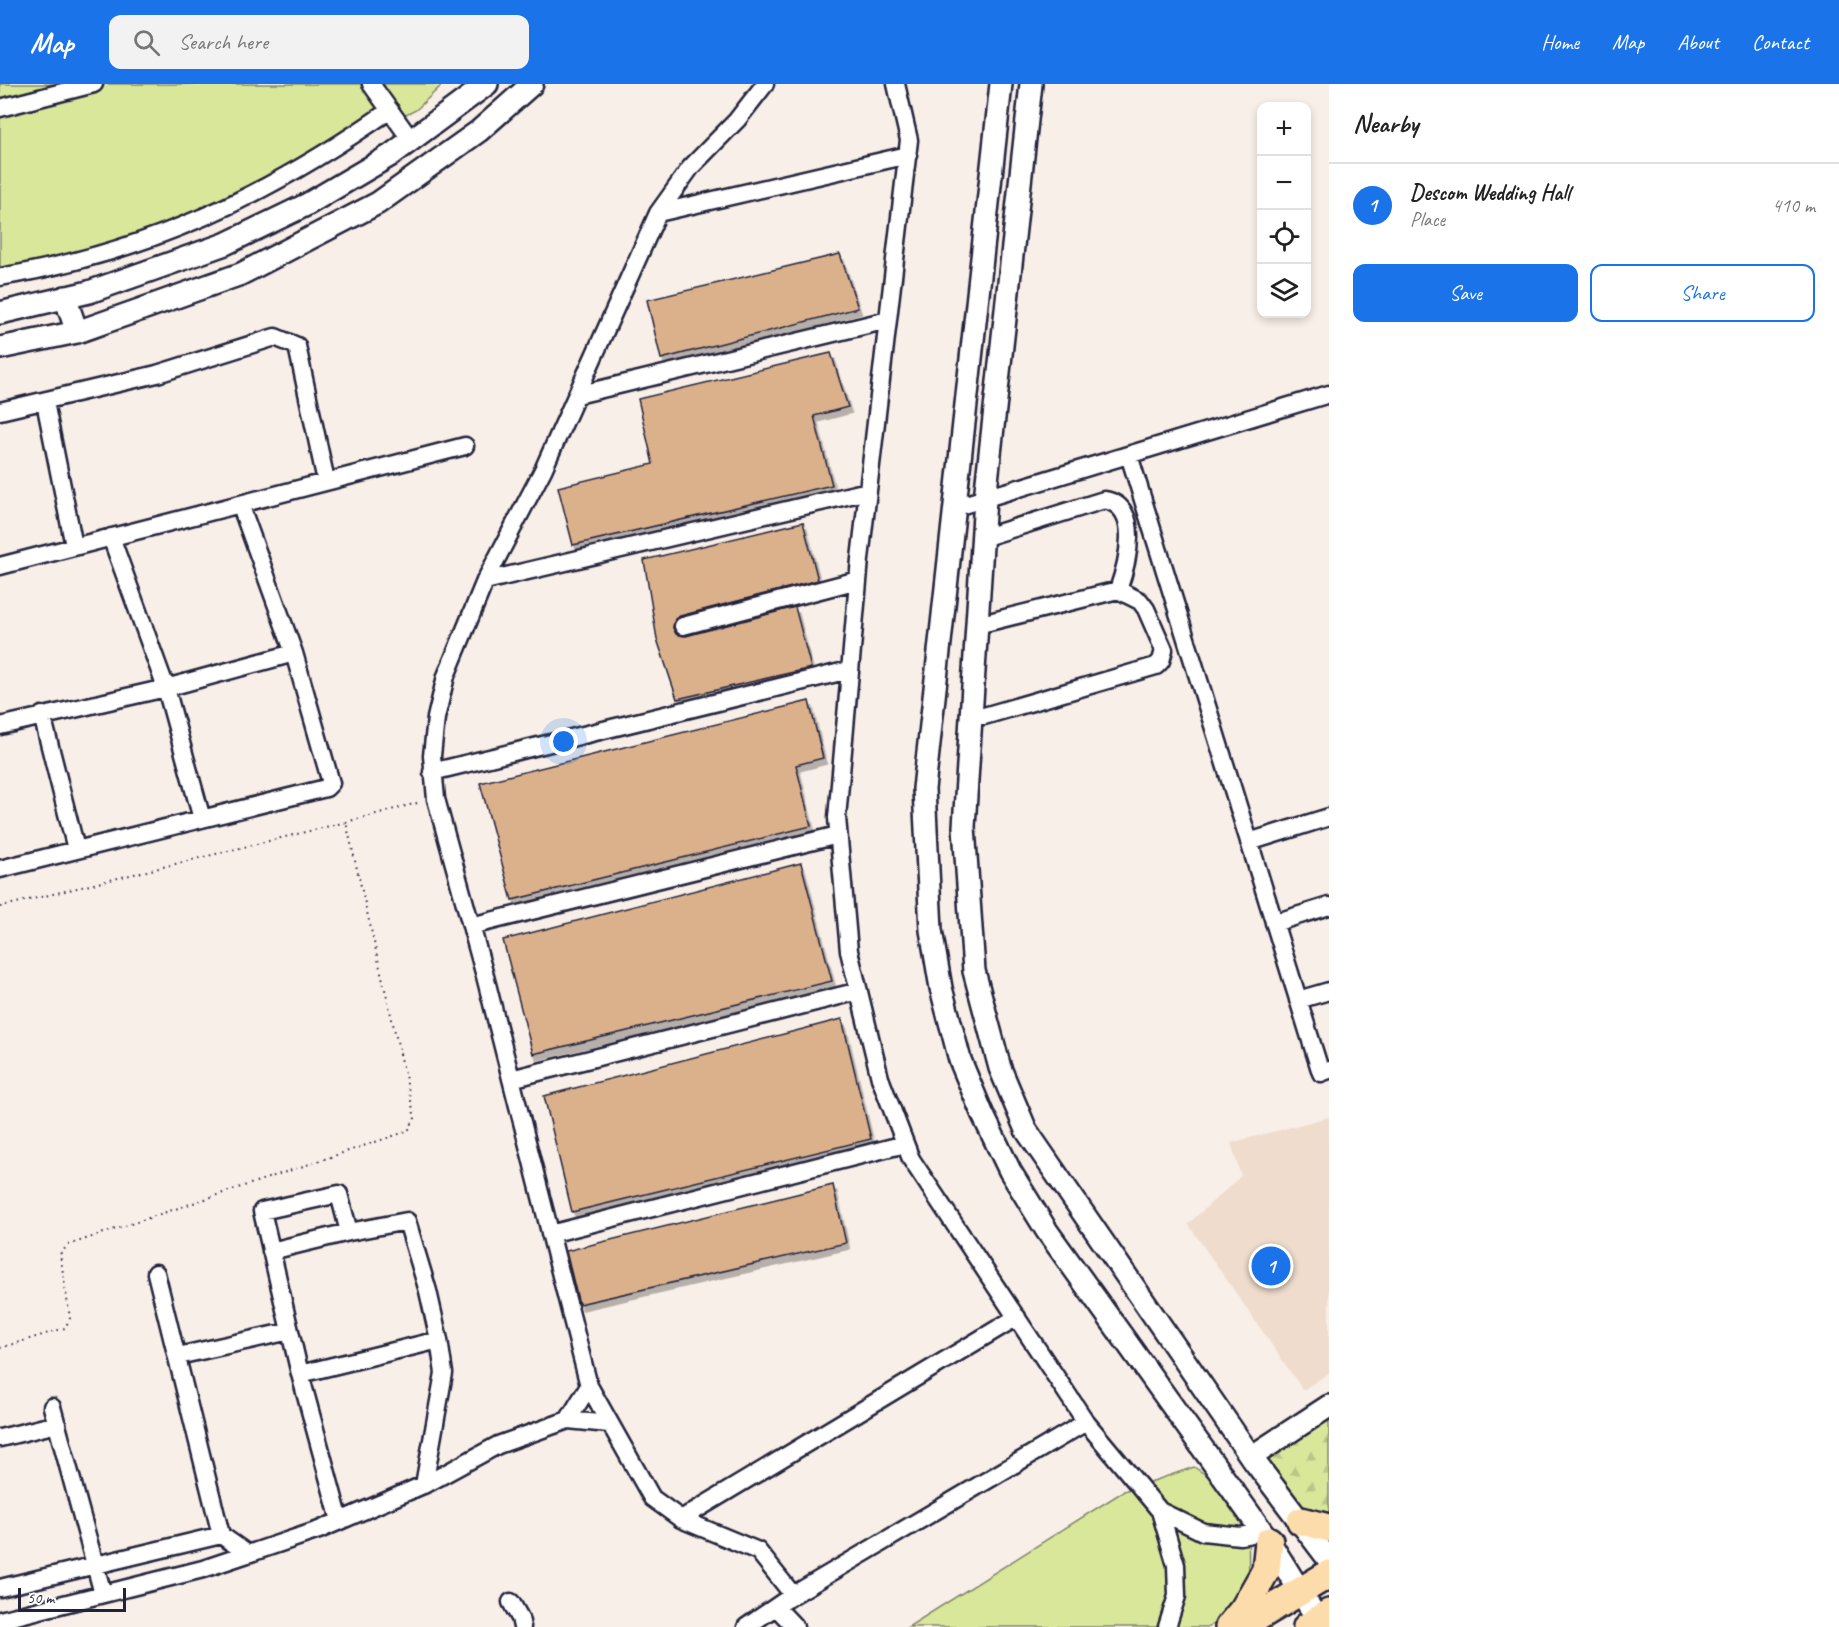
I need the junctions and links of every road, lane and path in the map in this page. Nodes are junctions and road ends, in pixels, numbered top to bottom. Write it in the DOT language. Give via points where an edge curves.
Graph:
graph roads {
  1 [pos="94,84"];
  2 [pos="371,84"];
  3 [pos="487,84"];
  4 [pos="532,84"];
  5 [pos="765,84"];
  6 [pos="896,84"];
  7 [pos="1000,84"];
  8 [pos="1031,84"];
  9 [pos="459,105"];
  10 [pos="0,108"];
  11 [pos="390,110"];
  12 [pos="479,130"];
  13 [pos="411,140"];
  14 [pos="908,154"];
  15 [pos="658,213"];
  16 [pos="0,277"];
  17 [pos="65,297"];
  18 [pos="0,313"];
  19 [pos="888,320"];
  20 [pos="77,332"];
  21 [pos="0,348"];
  22 [pos="1329,394"];
  23 [pos="577,395"];
  24 [pos="45,402"];
  25 [pos="0,411"];
  26 [pos="465,446"];
  27 [pos="1129,455"];
  28 [pos="326,482"];
  29 [pos="868,491"];
  30 [pos="985,499"];
  31 [pos="240,504"];
  32 [pos="953,508"];
  33 [pos="111,537"];
  34 [pos="982,538"];
  35 [pos="74,546"];
  36 [pos="0,566"];
  37 [pos="858,580"];
  38 [pos="485,581"];
  39 [pos="1118,590"];
  40 [pos="977,625"];
  41 [pos="683,626"];
  42 [pos="294,653"];
  43 [pos="849,670"];
  44 [pos="166,688"];
  45 [pos="42,715"];
  46 [pos="971,716"];
  47 [pos="0,726"];
  48 [pos="432,772"];
  49 [pos="436,798"];
  50 [pos="1329,817"];
  51 [pos="202,819"];
  52 [pos="346,822"];
  53 [pos="838,834"];
  54 [pos="1249,842"];
  55 [pos="76,849"];
  56 [pos="0,869"];
  57 [pos="1329,906"];
  58 [pos="0,907"];
  59 [pos="1274,923"];
  60 [pos="471,926"];
  61 [pos="859,991"];
  62 [pos="1329,991"];
  63 [pos="1298,1000"];
  64 [pos="1329,1071"];
  65 [pos="511,1079"];
  66 [pos="905,1144"];
  67 [pos="349,1232"];
  68 [pos="550,1234"];
  69 [pos="271,1251"];
  70 [pos="156,1273"];
  71 [pos="1017,1317"];
  72 [pos="290,1330"];
  73 [pos="439,1340"];
  74 [pos="0,1348"];
  75 [pos="178,1356"];
  76 [pos="300,1374"];
  77 [pos="589,1386"];
  78 [pos="1329,1406"];
  79 [pos="52,1407"];
  80 [pos="568,1419"];
  81 [pos="1086,1422"];
  82 [pos="57,1424"];
  83 [pos="609,1424"];
  84 [pos="0,1438"];
  85 [pos="1251,1457"];
  86 [pos="427,1484"];
  87 [pos="1160,1511"];
  88 [pos="681,1519"];
  89 [pos="340,1521"];
  90 [pos="1301,1521"];
  91 [pos="1329,1528"];
  92 [pos="221,1535"];
  93 [pos="1266,1537"];
  94 [pos="248,1554"];
  95 [pos="1329,1560"];
  96 [pos="96,1566"];
  97 [pos="1329,1574"];
  98 [pos="0,1588"];
  99 [pos="1300,1591"];
  100 [pos="103,1594"];
  101 [pos="793,1595"];
  102 [pos="512,1602"];
  103 [pos="776,1607"];
  104 [pos="0,1620"];
  105 [pos="1318,1620"];
  106 [pos="522,1627"];
  107 [pos="746,1627"];
  108 [pos="795,1627"];
  109 [pos="1167,1627"];
  110 [pos="1228,1627"];
  111 [pos="1241,1627"];
  1 -- 10 [label="street"];
  2 -- 11 [label="street"];
  3 -- 9 [label="street"];
  4 -- 12 [label="street"];
  5 -- 15 [label="street" via="692,167"];
  6 -- 14 [label="street" via="905,114"];
  7 -- 32 [label="street"];
  8 -- 30 [label="street"];
  9 -- 12 [label="street"];
  9 -- 13 [label="street"];
  11 -- 13 [label="street"];
  11 -- 16 [label="street" via="299,170 222,211 99,255"];
  12 -- 20 [label="street" via="378,203 300,245 241,274"];
  13 -- 17 [label="street" via="306,205 225,244"];
  14 -- 15 [label="street"];
  14 -- 19 [label="street"];
  15 -- 23 [label="street"];
  17 -- 18 [label="street"];
  17 -- 20 [label="street"];
  19 -- 23 [label="street"];
  19 -- 29 [label="street"];
  20 -- 21 [label="street"];
  22 -- 27 [label="street"];
  23 -- 38 [label="street"];
  24 -- 25 [label="street"];
  24 -- 28 [label="street" via="157,374 275,337 297,346"];
  24 -- 35 [label="street"];
  26 -- 28 [label="street"];
  27 -- 30 [label="street"];
  27 -- 54 [label="street"];
  28 -- 31 [label="street"];
  29 -- 37 [label="street"];
  29 -- 38 [label="street"];
  30 -- 32 [label="street"];
  30 -- 34 [label="street"];
  31 -- 33 [label="street"];
  31 -- 42 [label="street"];
  32 -- 93 [label="street" via="924,789 931,930 960,1060 1010,1171 1047,1231"];
  33 -- 35 [label="street"];
  33 -- 44 [label="street"];
  34 -- 39 [label="street" via="1104,500 1113,501 1119,506 1129,533 1130,553"];
  34 -- 40 [label="street"];
  35 -- 36 [label="street"];
  37 -- 41 [label="street"];
  37 -- 43 [label="street"];
  38 -- 48 [label="street" via="446,676 436,718"];
  39 -- 40 [label="street"];
  39 -- 46 [label="street" via="1140,601 1146,609 1164,650 1156,666 984,717"];
  40 -- 46 [label="street"];
  42 -- 44 [label="street"];
  42 -- 51 [label="street" via="331,783 326,788"];
  43 -- 48 [label="street"];
  43 -- 53 [label="street"];
  44 -- 45 [label="street"];
  44 -- 51 [label="street"];
  45 -- 47 [label="street"];
  45 -- 55 [label="street"];
  46 -- 85 [label="street" via="964,827 974,971 1000,1068 1026,1130"];
  48 -- 49 [label="street"];
  49 -- 52 [label="path"];
  49 -- 60 [label="street"];
  50 -- 54 [label="street"];
  51 -- 55 [label="street"];
  52 -- 58 [label="path"];
  52 -- 74 [label="path" via="414,1125 408,1131 68,1245 60,1254 70,1318 65,1328"];
  53 -- 60 [label="street"];
  53 -- 61 [label="street" via="849,951"];
  54 -- 59 [label="street"];
  55 -- 56 [label="street"];
  57 -- 59 [label="street"];
  59 -- 63 [label="street"];
  60 -- 65 [label="street"];
  61 -- 65 [label="street"];
  61 -- 66 [label="street" via="880,1078"];
  62 -- 63 [label="street"];
  63 -- 64 [label="street" via="1321,1073"];
  65 -- 68 [label="street"];
  66 -- 68 [label="street"];
  66 -- 71 [label="street" via="911,1159"];
  67 -- 69 [label="street"];
  67 -- 69 [label="street" via="339,1194 262,1211"];
  67 -- 73 [label="street" via="407,1221"];
  68 -- 77 [label="street"];
  69 -- 72 [label="street"];
  70 -- 75 [label="street"];
  71 -- 81 [label="street"];
  71 -- 88 [label="street"];
  72 -- 75 [label="street"];
  72 -- 76 [label="street"];
  73 -- 76 [label="street"];
  73 -- 86 [label="street" via="444,1373"];
  75 -- 92 [label="street"];
  76 -- 89 [label="street"];
  77 -- 80 [label="street"];
  77 -- 83 [label="street"];
  78 -- 85 [label="street"];
  79 -- 82 [label="street"];
  80 -- 83 [label="street"];
  80 -- 86 [label="street" via="498,1445"];
  81 -- 87 [label="street"];
  81 -- 101 [label="street"];
  82 -- 84 [label="street"];
  82 -- 96 [label="street"];
  83 -- 88 [label="street" via="652,1498"];
  85 -- 90 [label="street"];
  86 -- 89 [label="street"];
  87 -- 93 [label="street" via="1203,1532"];
  87 -- 109 [label="street" via="1176,1565 1177,1596"];
  88 -- 101 [label="street" via="758,1551"];
  89 -- 94 [label="street"];
  90 -- 91 [label="main road"];
  90 -- 95 [label="street"];
  92 -- 94 [label="street"];
  92 -- 96 [label="street"];
  93 -- 99 [label="street"];
  93 -- 110 [label="main road" via="1266,1570 1244,1609"];
  94 -- 100 [label="street"];
  96 -- 98 [label="street"];
  96 -- 100 [label="street"];
  97 -- 99 [label="main road"];
  99 -- 105 [label="street"];
  99 -- 111 [label="main road"];
  100 -- 104 [label="street"];
  101 -- 103 [label="street"];
  102 -- 106 [label="street"];
  103 -- 107 [label="street"];
  103 -- 108 [label="street"];
}
